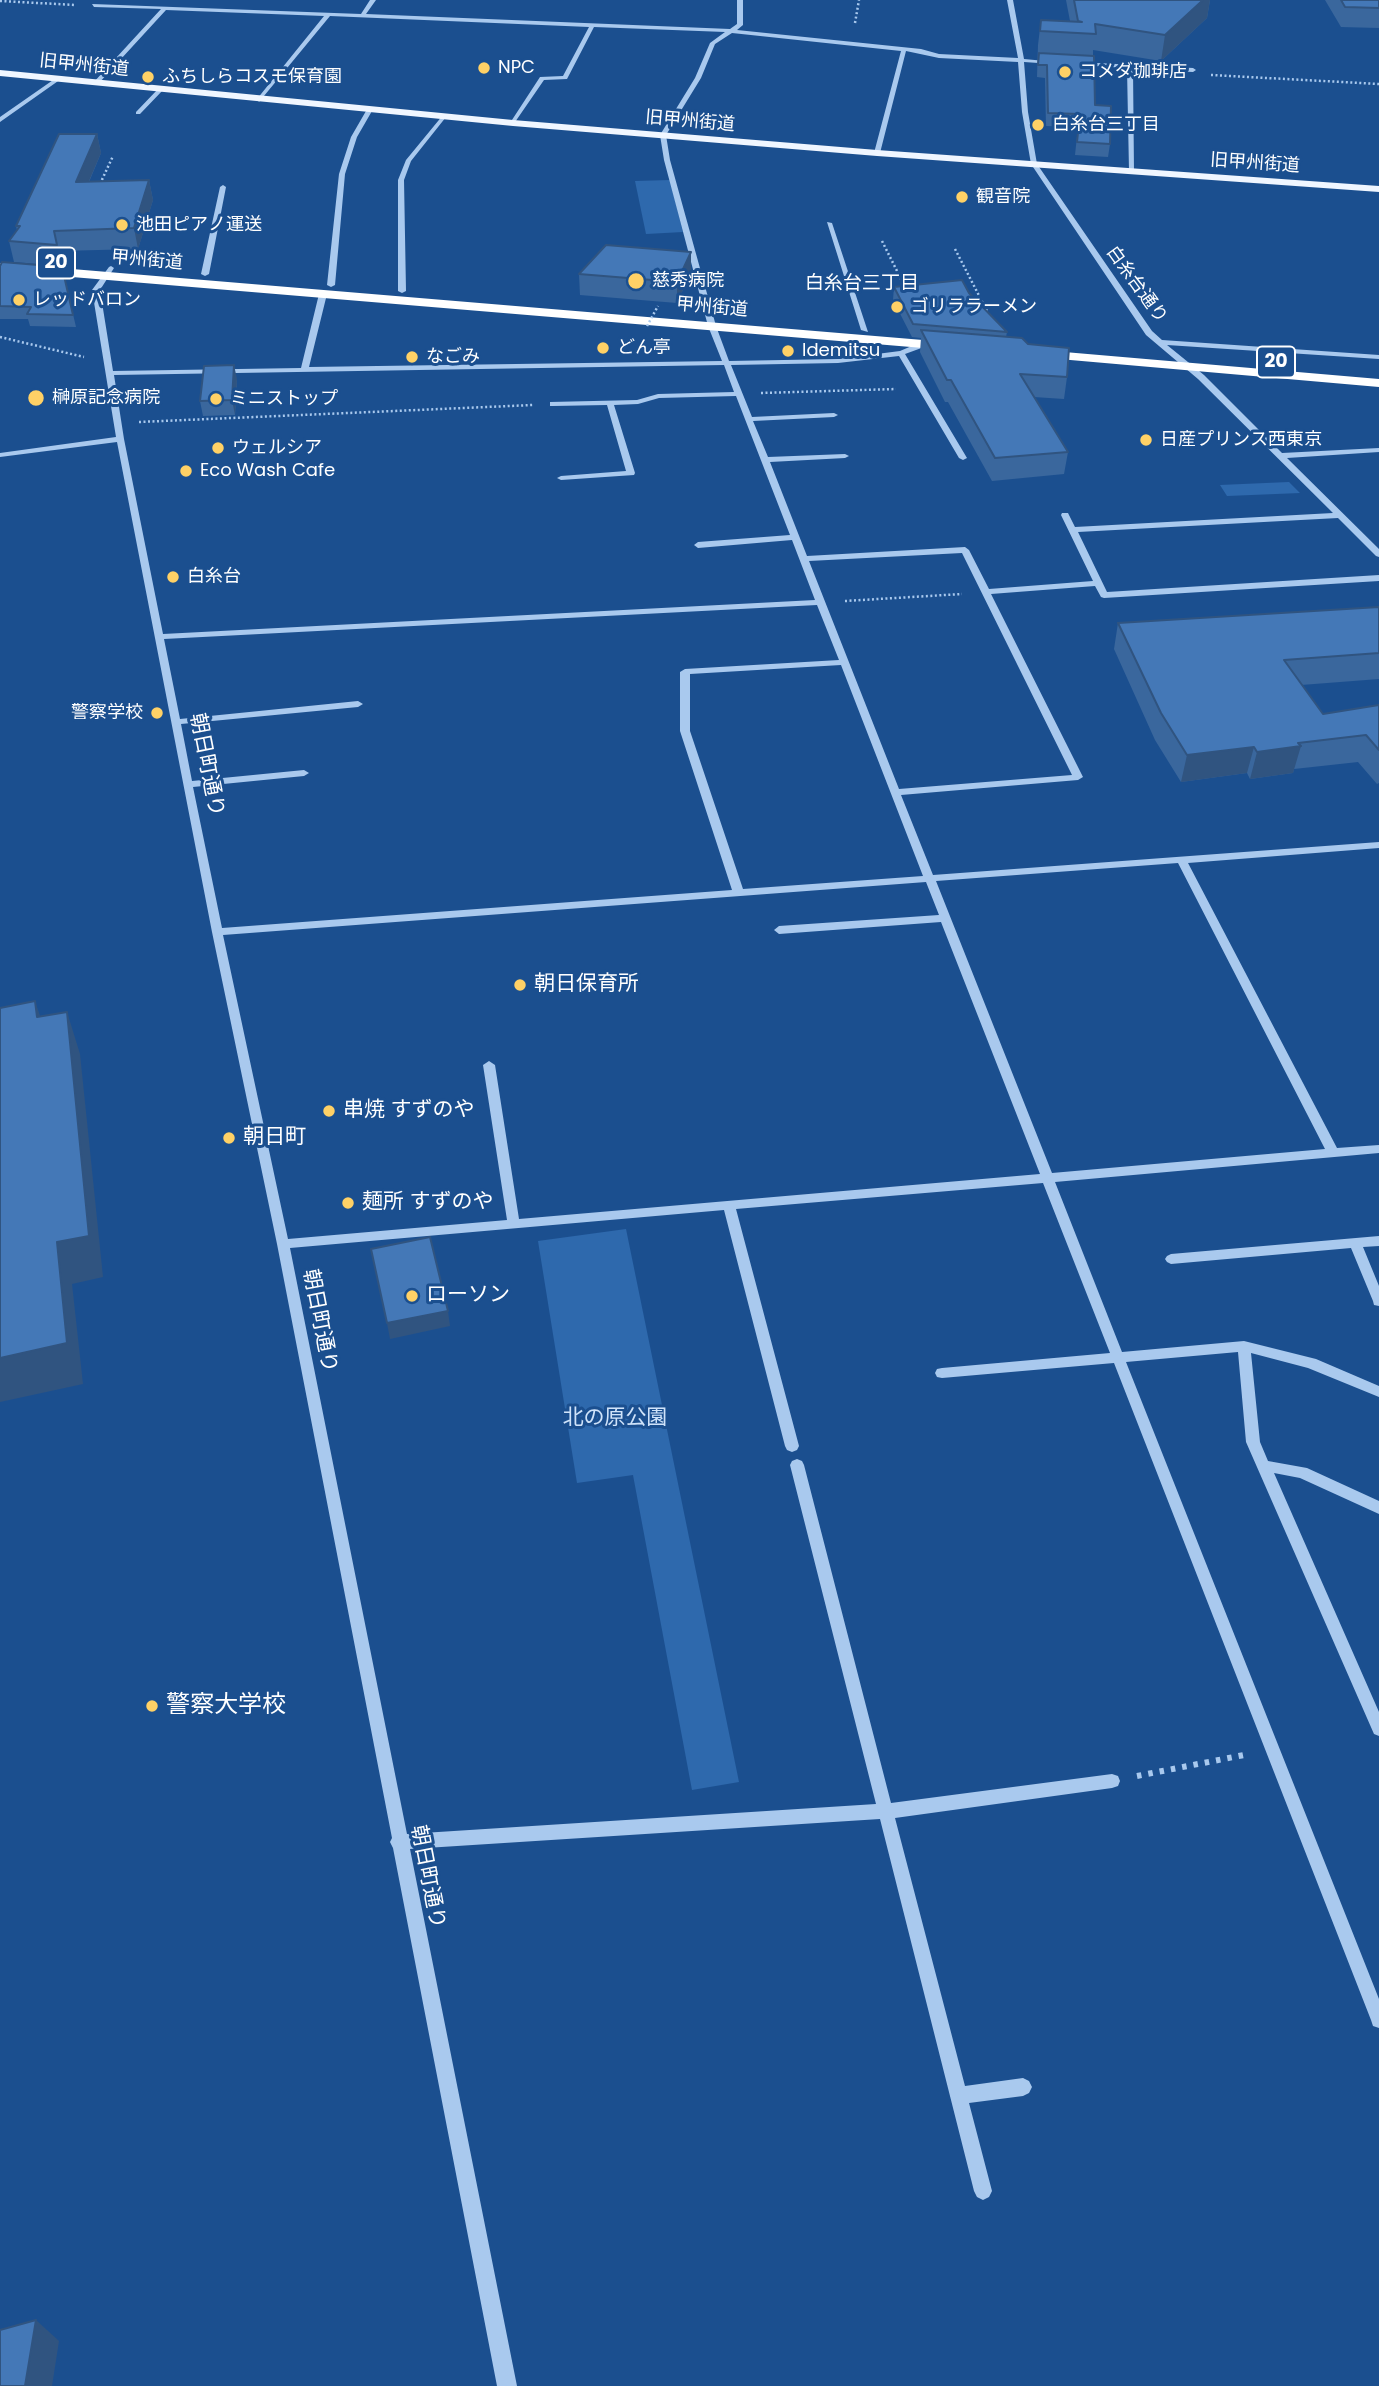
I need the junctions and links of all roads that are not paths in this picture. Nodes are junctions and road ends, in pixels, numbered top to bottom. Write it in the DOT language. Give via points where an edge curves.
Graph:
graph roads {
  1 [pos="373,0"];
  2 [pos="740,0"];
  3 [pos="1010,0"];
  4 [pos="94,5"];
  5 [pos="164,9"];
  6 [pos="329,14"];
  7 [pos="363,15"];
  8 [pos="593,24"];
  9 [pos="735,31"];
  10 [pos="904,49"];
  11 [pos="1021,60"];
  12 [pos="1062,63"];
  13 [pos="1075,64"];
  14 [pos="1130,67"];
  15 [pos="1193,70"];
  16 [pos="0,73"];
  17 [pos="58,79"];
  18 [pos="96,83"];
  19 [pos="160,90"];
  20 [pos="259,100"];
  21 [pos="369,111"];
  22 [pos="138,113"];
  23 [pos="443,117"];
  24 [pos="0,120"];
  25 [pos="513,123"];
  26 [pos="663,135"];
  27 [pos="877,153"];
  28 [pos="1034,164"];
  29 [pos="1132,171"];
  30 [pos="223,187"];
  31 [pos="1379,189"];
  32 [pos="829,223"];
  33 [pos="0,258"];
  34 [pos="0,267"];
  35 [pos="109,272"];
  36 [pos="205,274"];
  37 [pos="327,289"];
  38 [pos="402,291"];
  39 [pos="711,321"];
  40 [pos="865,330"];
  41 [pos="1160,342"];
  42 [pos="924,344"];
  43 [pos="1038,344"];
  44 [pos="901,353"];
  45 [pos="1028,353"];
  46 [pos="1173,354"];
  47 [pos="1379,357"];
  48 [pos="727,363"];
  49 [pos="1189,367"];
  50 [pos="304,371"];
  51 [pos="1379,371"];
  52 [pos="109,373"];
  53 [pos="1379,383"];
  54 [pos="739,394"];
  55 [pos="610,403"];
  56 [pos="553,404"];
  57 [pos="834,415"];
  58 [pos="749,419"];
  59 [pos="120,439"];
  60 [pos="1379,450"];
  61 [pos="0,455"];
  62 [pos="845,456"];
  63 [pos="1280,456"];
  64 [pos="963,458"];
  65 [pos="765,460"];
  66 [pos="561,478"];
  67 [pos="1065,515"];
  68 [pos="1339,515"];
  69 [pos="1072,530"];
  70 [pos="796,537"];
  71 [pos="698,545"];
  72 [pos="1379,554"];
  73 [pos="804,559"];
  74 [pos="1379,578"];
  75 [pos="1098,583"];
  76 [pos="987,593"];
  77 [pos="821,602"];
  78 [pos="159,637"];
  79 [pos="845,662"];
  80 [pos="358,704"];
  81 [pos="176,722"];
  82 [pos="304,773"];
  83 [pos="190,784"];
  84 [pos="896,792"];
  85 [pos="1379,845"];
  86 [pos="1181,860"];
  87 [pos="929,878"];
  88 [pos="739,894"];
  89 [pos="945,918"];
  90 [pos="779,930"];
  91 [pos="217,932"];
  92 [pos="489,1065"];
  93 [pos="1379,1149"];
  94 [pos="1333,1153"];
  95 [pos="1047,1177"];
  96 [pos="729,1205"];
  97 [pos="514,1224"];
  98 [pos="1379,1241"];
  99 [pos="1354,1243"];
  100 [pos="283,1244"];
  101 [pos="1171,1259"];
  102 [pos="1379,1301"];
  103 [pos="1244,1346"];
  104 [pos="1117,1355"];
  105 [pos="942,1373"];
  106 [pos="1379,1392"];
  107 [pos="792,1446"];
  108 [pos="797,1465"];
  109 [pos="1263,1466"];
  110 [pos="1379,1508"];
  111 [pos="1379,1729"];
  112 [pos="1112,1781"];
  113 [pos="887,1811"];
  114 [pos="398,1842"];
  115 [pos="1379,2020"];
  116 [pos="1023,2087"];
  117 [pos="959,2096"];
  118 [pos="983,2191"];
  119 [pos="507,2386"];
  1 -- 7 [label="street"];
  2 -- 9 [label="street" via="742,18"];
  3 -- 11 [label="street, 白糸台通り"];
  4 -- 5 [label="street"];
  5 -- 6 [label="street"];
  5 -- 18 [label="street"];
  6 -- 7 [label="street"];
  6 -- 20 [label="street"];
  7 -- 8 [label="street"];
  8 -- 9 [label="street"];
  8 -- 25 [label="street" via="565,78 542,78"];
  9 -- 10 [label="street"];
  9 -- 26 [label="street" via="713,43 698,78"];
  10 -- 11 [label="street" via="939,56"];
  10 -- 27 [label="street"];
  11 -- 12 [label="street"];
  11 -- 28 [label="street, 白糸台通り"];
  13 -- 14 [label="street"];
  14 -- 15 [label="street"];
  14 -- 29 [label="street"];
  16 -- 17 [label="main road, 旧甲州街道"];
  17 -- 18 [label="main road, 旧甲州街道"];
  17 -- 24 [label="street"];
  18 -- 19 [label="main road, 旧甲州街道"];
  19 -- 20 [label="main road, 旧甲州街道"];
  19 -- 22 [label="street"];
  20 -- 21 [label="main road, 旧甲州街道"];
  21 -- 23 [label="main road, 旧甲州街道"];
  21 -- 37 [label="street" via="342,174"];
  23 -- 25 [label="main road, 旧甲州街道"];
  23 -- 38 [label="street" via="408,161 401,180"];
  25 -- 26 [label="main road, 旧甲州街道"];
  26 -- 27 [label="main road, 旧甲州街道"];
  26 -- 39 [label="street"];
  27 -- 28 [label="main road, 旧甲州街道"];
  28 -- 29 [label="main road, 旧甲州街道"];
  28 -- 41 [label="street, 白糸台通り" via="1149,333"];
  29 -- 31 [label="main road, 旧甲州街道"];
  30 -- 36 [label="street"];
  32 -- 40 [label="street"];
  33 -- 35 [label="highway, 甲州街道 / 20"];
  34 -- 35 [label="highway, 甲州街道 / 20"];
  35 -- 36 [label="highway, 甲州街道 / 20"];
  35 -- 37 [label="highway, 甲州街道 / 20"];
  35 -- 52 [label="street, 朝日町通り" via="96,290"];
  36 -- 37 [label="highway, 甲州街道 / 20"];
  37 -- 38 [label="highway, 甲州街道 / 20"];
  37 -- 39 [label="highway, 甲州街道 / 20"];
  37 -- 50 [label="street"];
  38 -- 39 [label="highway, 甲州街道 / 20"];
  39 -- 40 [label="highway, 甲州街道 / 20"];
  39 -- 42 [label="highway, 甲州街道 / 20"];
  39 -- 48 [label="street"];
  40 -- 42 [label="highway, 甲州街道 / 20" via="959,342"];
  41 -- 46 [label="street, 白糸台通り"];
  41 -- 47 [label="street"];
  42 -- 44 [label="street"];
  43 -- 46 [label="highway, 20"];
  44 -- 48 [label="street" via="838,361"];
  44 -- 64 [label="street"];
  45 -- 49 [label="highway, 20"];
  46 -- 49 [label="street, 白糸台通り"];
  46 -- 51 [label="highway, 20"];
  48 -- 50 [label="street"];
  48 -- 54 [label="street"];
  49 -- 53 [label="highway, 20"];
  49 -- 63 [label="street, 白糸台通り"];
  50 -- 52 [label="street"];
  52 -- 59 [label="street, 朝日町通り"];
  54 -- 55 [label="street" via="658,396"];
  54 -- 58 [label="street"];
  55 -- 56 [label="street"];
  55 -- 66 [label="street" via="631,473"];
  57 -- 58 [label="street"];
  58 -- 65 [label="street"];
  59 -- 61 [label="street"];
  59 -- 78 [label="street, 朝日町通り"];
  60 -- 63 [label="street"];
  62 -- 65 [label="street"];
  63 -- 68 [label="street, 白糸台通り"];
  65 -- 70 [label="street"];
  67 -- 69 [label="street"];
  68 -- 69 [label="street"];
  68 -- 72 [label="street, 白糸台通り"];
  69 -- 75 [label="street"];
  70 -- 71 [label="street"];
  70 -- 73 [label="street"];
  73 -- 76 [label="street" via="965,550"];
  73 -- 77 [label="street"];
  74 -- 75 [label="street" via="1104,595"];
  75 -- 76 [label="street"];
  76 -- 84 [label="street" via="1078,777"];
  77 -- 78 [label="street"];
  77 -- 79 [label="street"];
  78 -- 81 [label="street, 朝日町通り"];
  79 -- 84 [label="street"];
  79 -- 88 [label="street" via="685,672 685,731"];
  80 -- 81 [label="street"];
  81 -- 83 [label="street, 朝日町通り"];
  82 -- 83 [label="street"];
  83 -- 91 [label="street, 朝日町通り"];
  84 -- 87 [label="street"];
  85 -- 86 [label="street"];
  86 -- 87 [label="street"];
  86 -- 94 [label="street"];
  87 -- 88 [label="street"];
  87 -- 89 [label="street"];
  88 -- 91 [label="street"];
  89 -- 90 [label="street"];
  89 -- 95 [label="street"];
  91 -- 100 [label="street, 朝日町通り"];
  92 -- 97 [label="street"];
  93 -- 94 [label="street"];
  94 -- 95 [label="street"];
  95 -- 96 [label="street"];
  95 -- 104 [label="street"];
  96 -- 97 [label="street"];
  96 -- 107 [label="street"];
  97 -- 100 [label="street"];
  98 -- 99 [label="street"];
  99 -- 101 [label="street"];
  99 -- 102 [label="street"];
  100 -- 114 [label="street, 朝日町通り"];
  103 -- 104 [label="street"];
  103 -- 106 [label="street" via="1311,1363"];
  103 -- 109 [label="street" via="1253,1442"];
  104 -- 105 [label="street"];
  104 -- 115 [label="street"];
  108 -- 113 [label="street"];
  109 -- 110 [label="street" via="1302,1472"];
  109 -- 111 [label="street"];
  112 -- 113 [label="street"];
  113 -- 114 [label="street"];
  113 -- 117 [label="street"];
  114 -- 119 [label="street, 朝日町通り"];
  116 -- 117 [label="street"];
  117 -- 118 [label="street"];
}
